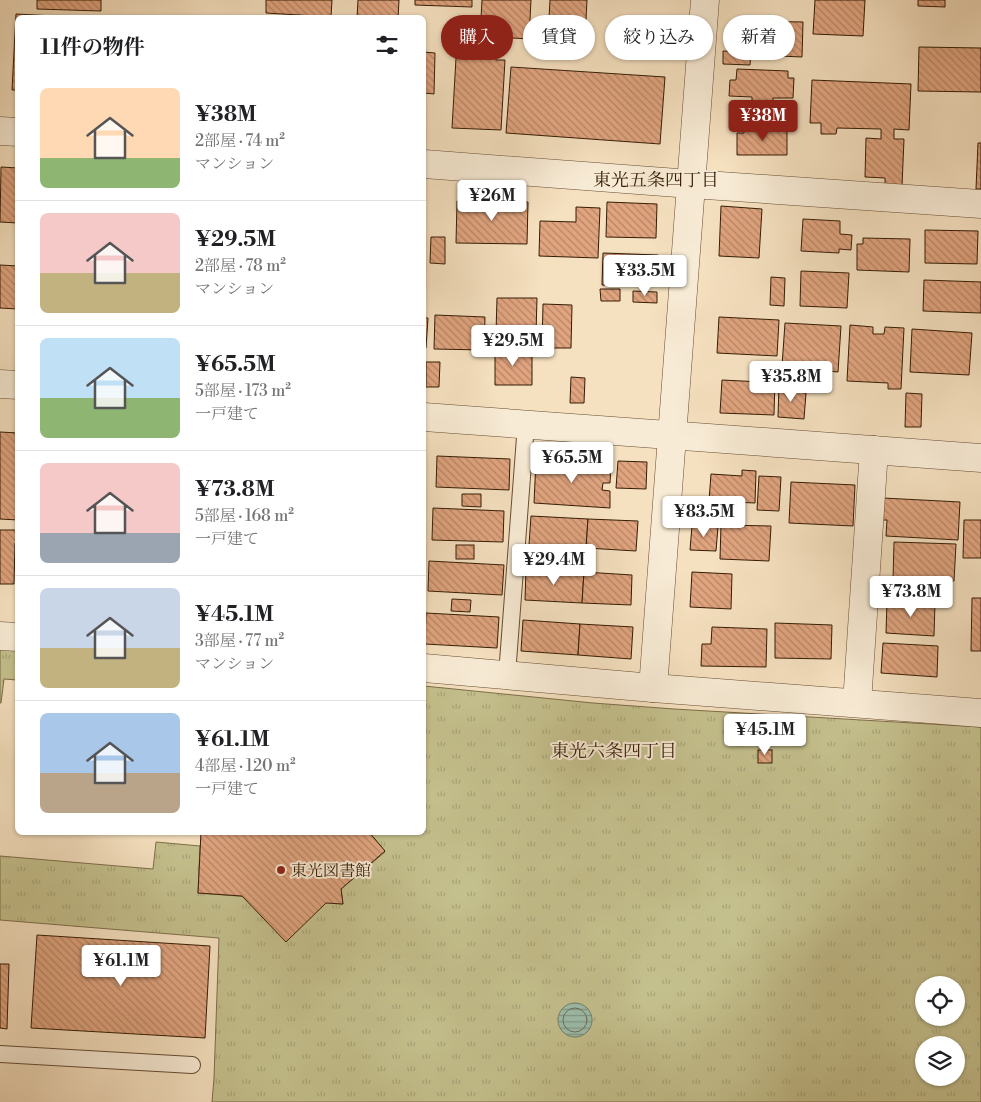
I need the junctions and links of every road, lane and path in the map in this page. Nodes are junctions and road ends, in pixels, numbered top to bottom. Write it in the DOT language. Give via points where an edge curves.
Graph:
graph roads {
  1 [pos="705,0"];
  2 [pos="0,131"];
  3 [pos="15,132"];
  4 [pos="426,164"];
  5 [pos="691,184"];
  6 [pos="981,204"];
  7 [pos="0,384"];
  8 [pos="15,386"];
  9 [pos="426,417"];
  10 [pos="526,424"];
  11 [pos="673,435"];
  12 [pos="874,450"];
  13 [pos="981,458"];
  14 [pos="0,636"];
  15 [pos="15,637"];
  16 [pos="426,668"];
  17 [pos="507,675"];
  18 [pos="654,688"];
  19 [pos="857,703"];
  20 [pos="981,712"];
  21 [pos="0,1054"];
  22 [pos="192,1065"];
  1 -- 5 [label="street"];
  2 -- 3 [label="street"];
  4 -- 5 [label="street"];
  5 -- 6 [label="street"];
  5 -- 11 [label="street"];
  7 -- 8 [label="street"];
  9 -- 10 [label="street"];
  10 -- 11 [label="street"];
  10 -- 17 [label="lane"];
  11 -- 12 [label="street"];
  11 -- 18 [label="street"];
  12 -- 13 [label="street"];
  12 -- 19 [label="street"];
  14 -- 15 [label="street"];
  16 -- 17 [label="street"];
  17 -- 18 [label="street"];
  18 -- 19 [label="street"];
  19 -- 20 [label="street"];
  21 -- 22 [label="lane"];
}
